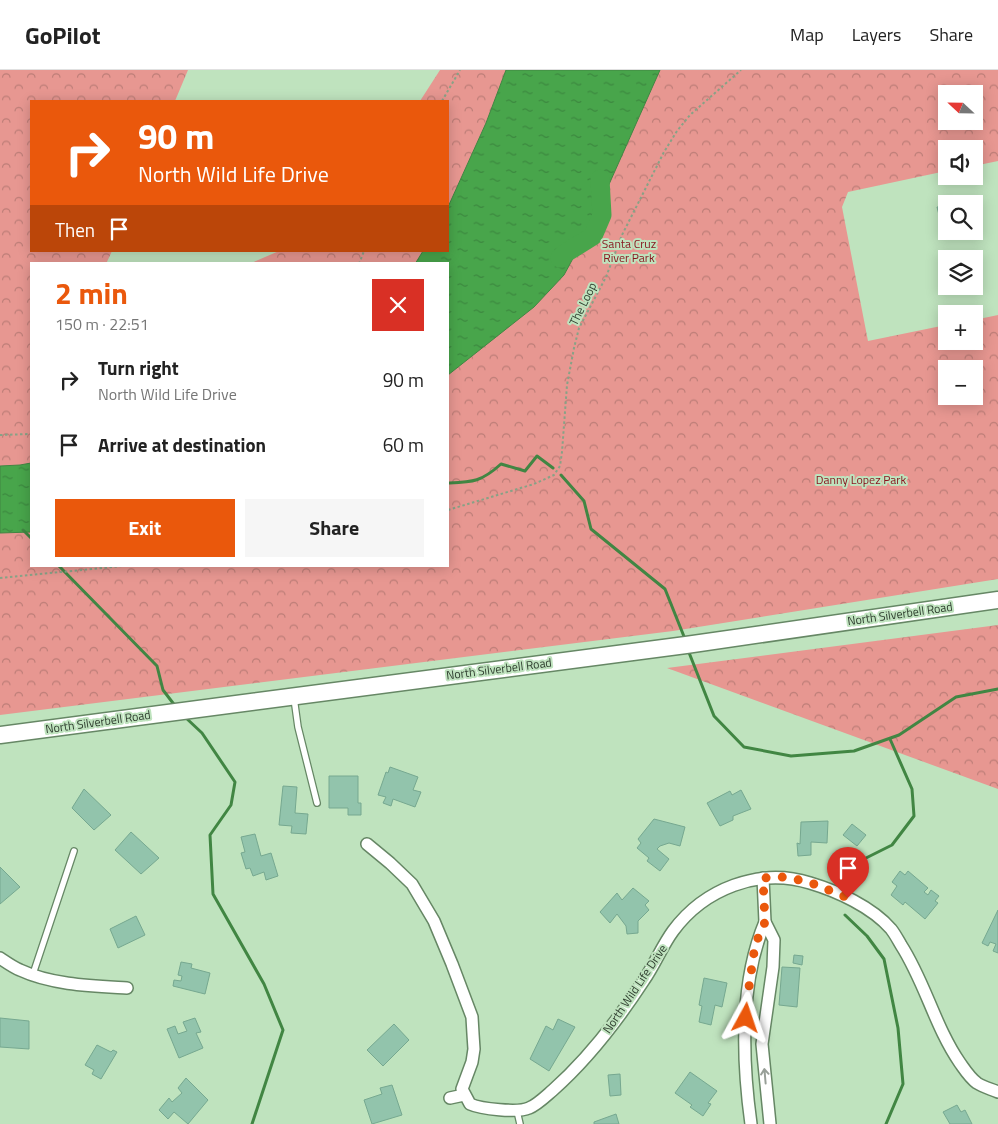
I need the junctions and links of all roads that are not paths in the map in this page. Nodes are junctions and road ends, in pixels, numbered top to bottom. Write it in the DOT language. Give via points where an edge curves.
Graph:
graph roads {
  1 [pos="998,600"];
  2 [pos="294,696"];
  3 [pos="0,735"];
  4 [pos="317,803"];
  5 [pos="366,844"];
  6 [pos="74,851"];
  7 [pos="763,878"];
  8 [pos="765,922"];
  9 [pos="0,958"];
  10 [pos="33,974"];
  11 [pos="127,988"];
  12 [pos="998,1092"];
  13 [pos="464,1095"];
  14 [pos="450,1098"];
  15 [pos="517,1111"];
  16 [pos="520,1124"];
  17 [pos="751,1124"];
  18 [pos="770,1124"];
  1 -- 2 [label="main road, North Silverbell Road"];
  2 -- 3 [label="main road, North Silverbell Road"];
  2 -- 4 [label="lane" via="298,727"];
  5 -- 13 [label="street" via="412,884 434,921 452,964 472,1017 474,1049 462,1089"];
  6 -- 10 [label="lane"];
  7 -- 8 [label="street"];
  7 -- 12 [label="street, North Wild Life Drive" via="784,877 809,882 861,904 891,929 911,962 949,1047 978,1084"];
  7 -- 15 [label="street, North Wild Life Drive" via="731,885 686,916 597,1045 545,1097 530,1108"];
  8 -- 17 [label="street" via="755,945 744,1049"];
  18 -- 8 [label="street, one-way" via="762,1044 774,940"];
  9 -- 10 [label="street"];
  10 -- 11 [label="street" via="79,985"];
  13 -- 14 [label="street"];
  13 -- 15 [label="street, North Wild Life Drive" via="477,1108"];
  15 -- 16 [label="lane"];
}
